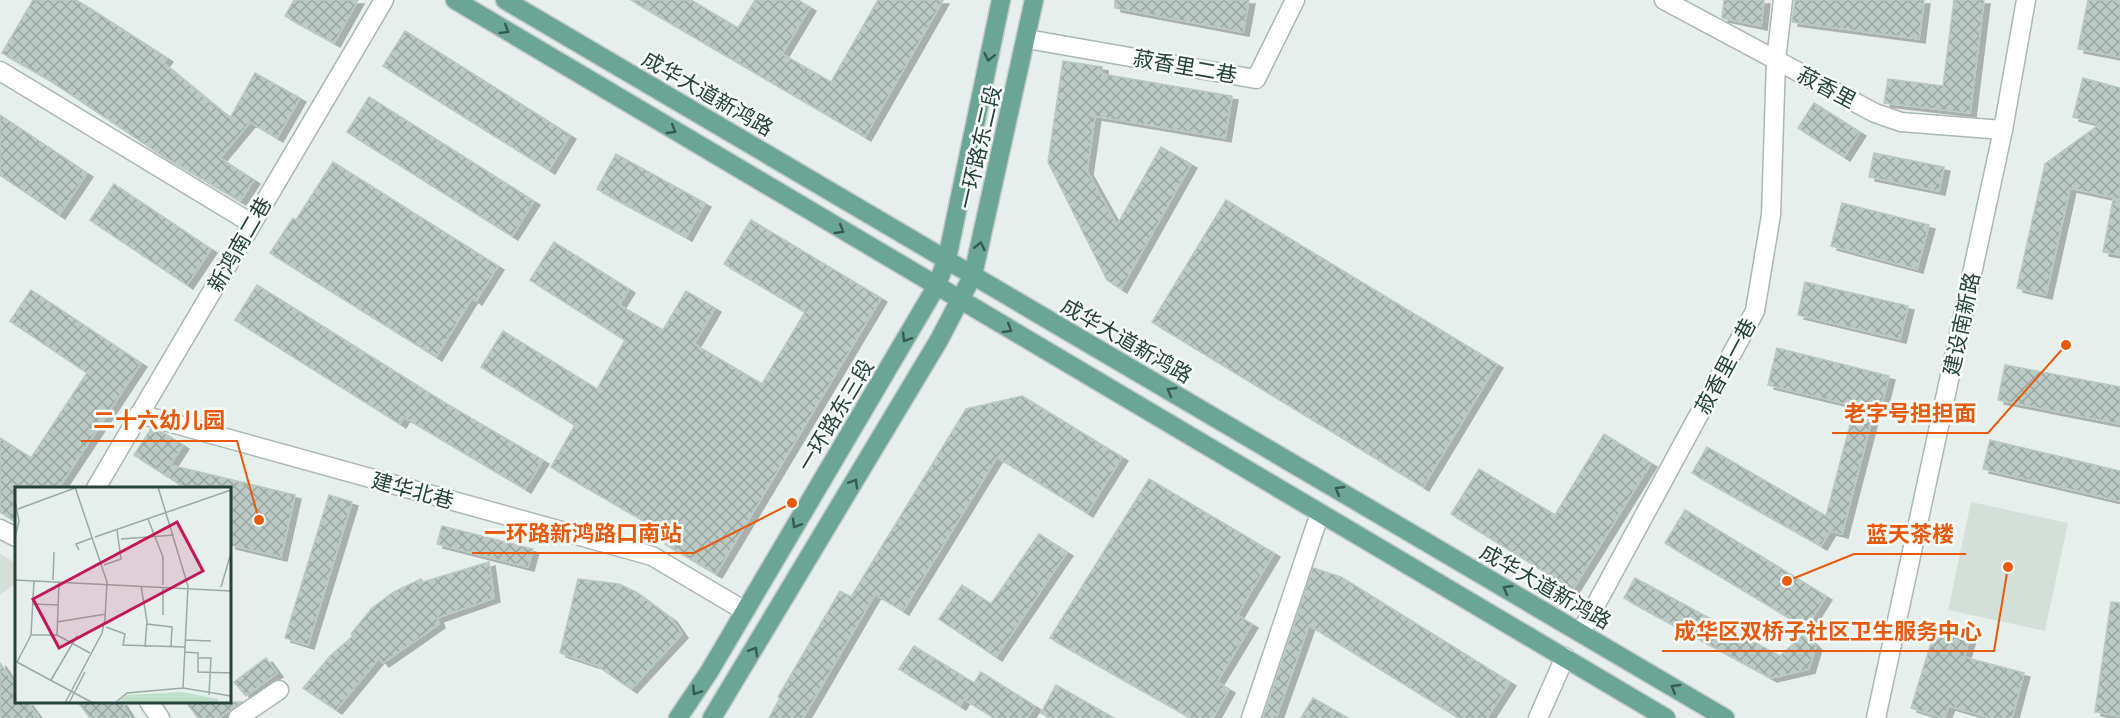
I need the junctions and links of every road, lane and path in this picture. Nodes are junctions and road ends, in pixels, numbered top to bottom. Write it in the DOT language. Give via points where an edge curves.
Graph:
graph roads {
  1 [pos="384,0"];
  2 [pos="455,0"];
  3 [pos="505,0"];
  4 [pos="1001,0"];
  5 [pos="1034,0"];
  6 [pos="1295,0"];
  7 [pos="1664,0"];
  8 [pos="1783,0"];
  9 [pos="2026,0"];
  10 [pos="1027,39"];
  11 [pos="1776,60"];
  12 [pos="0,71"];
  13 [pos="2003,130"];
  14 [pos="251,223"];
  15 [pos="947,259"];
  16 [pos="973,275"];
  17 [pos="936,287"];
  18 [pos="961,301"];
  19 [pos="139,414"];
  20 [pos="97,487"];
  21 [pos="1320,513"];
  22 [pos="0,529"];
  23 [pos="15,536"];
  24 [pos="744,611"];
  25 [pos="1581,632"];
  26 [pos="1565,657"];
  27 [pos="279,690"];
  28 [pos="150,703"];
  29 [pos="160,718"];
  30 [pos="238,718"];
  31 [pos="678,718"];
  32 [pos="712,718"];
  33 [pos="1251,718"];
  34 [pos="1538,718"];
  35 [pos="1666,718"];
  36 [pos="1725,718"];
  37 [pos="1876,718"];
  1 -- 14 [label="street, 新鸿南二巷"];
  2 -- 17 [label="main road, one-way"];
  3 -- 15 [label="main road, 成华大道新鸿路"];
  4 -- 15 [label="main road, 一环路东二段, one-way"];
  5 -- 10 [label="main road, 一环路东二段"];
  6 -- 10 [label="street, 菽香里二巷" via="1256,79"];
  7 -- 11 [label="street, 菽香里"];
  8 -- 11 [label="street, 菽香里一巷"];
  9 -- 13 [label="street, 建设南新路"];
  16 -- 10 [label="main road, 一环路东二段, one-way"];
  11 -- 13 [label="street, 菽香里" via="1875,113 1900,122"];
  11 -- 25 [label="street, 菽香里一巷" via="1771,215 1755,312"];
  12 -- 14 [label="street"];
  13 -- 37 [label="street, 建设南新路"];
  14 -- 19 [label="street, 新鸿南二巷"];
  15 -- 16 [label="main road, 成华大道新鸿路"];
  15 -- 17 [label="main road, 一环路东二段"];
  16 -- 18 [label="main road, 一环路东二段"];
  25 -- 16 [label="main road, 成华大道新鸿路, one-way"];
  17 -- 18 [label="main road"];
  17 -- 24 [label="main road, 一环路东三段, one-way"];
  18 -- 21 [label="main road, one-way"];
  32 -- 18 [label="main road, one-way"];
  19 -- 20 [label="street, 新鸿南二巷"];
  19 -- 24 [label="street, 建华北巷" via="652,556"];
  21 -- 26 [label="main road"];
  21 -- 33 [label="street"];
  22 -- 23 [label="street"];
  24 -- 31 [label="main road, 一环路东三段, one-way"];
  36 -- 25 [label="main road, 成华大道新鸿路, one-way"];
  26 -- 34 [label="street"];
  26 -- 35 [label="main road"];
  27 -- 30 [label="street"];
  28 -- 29 [label="street"];
}
